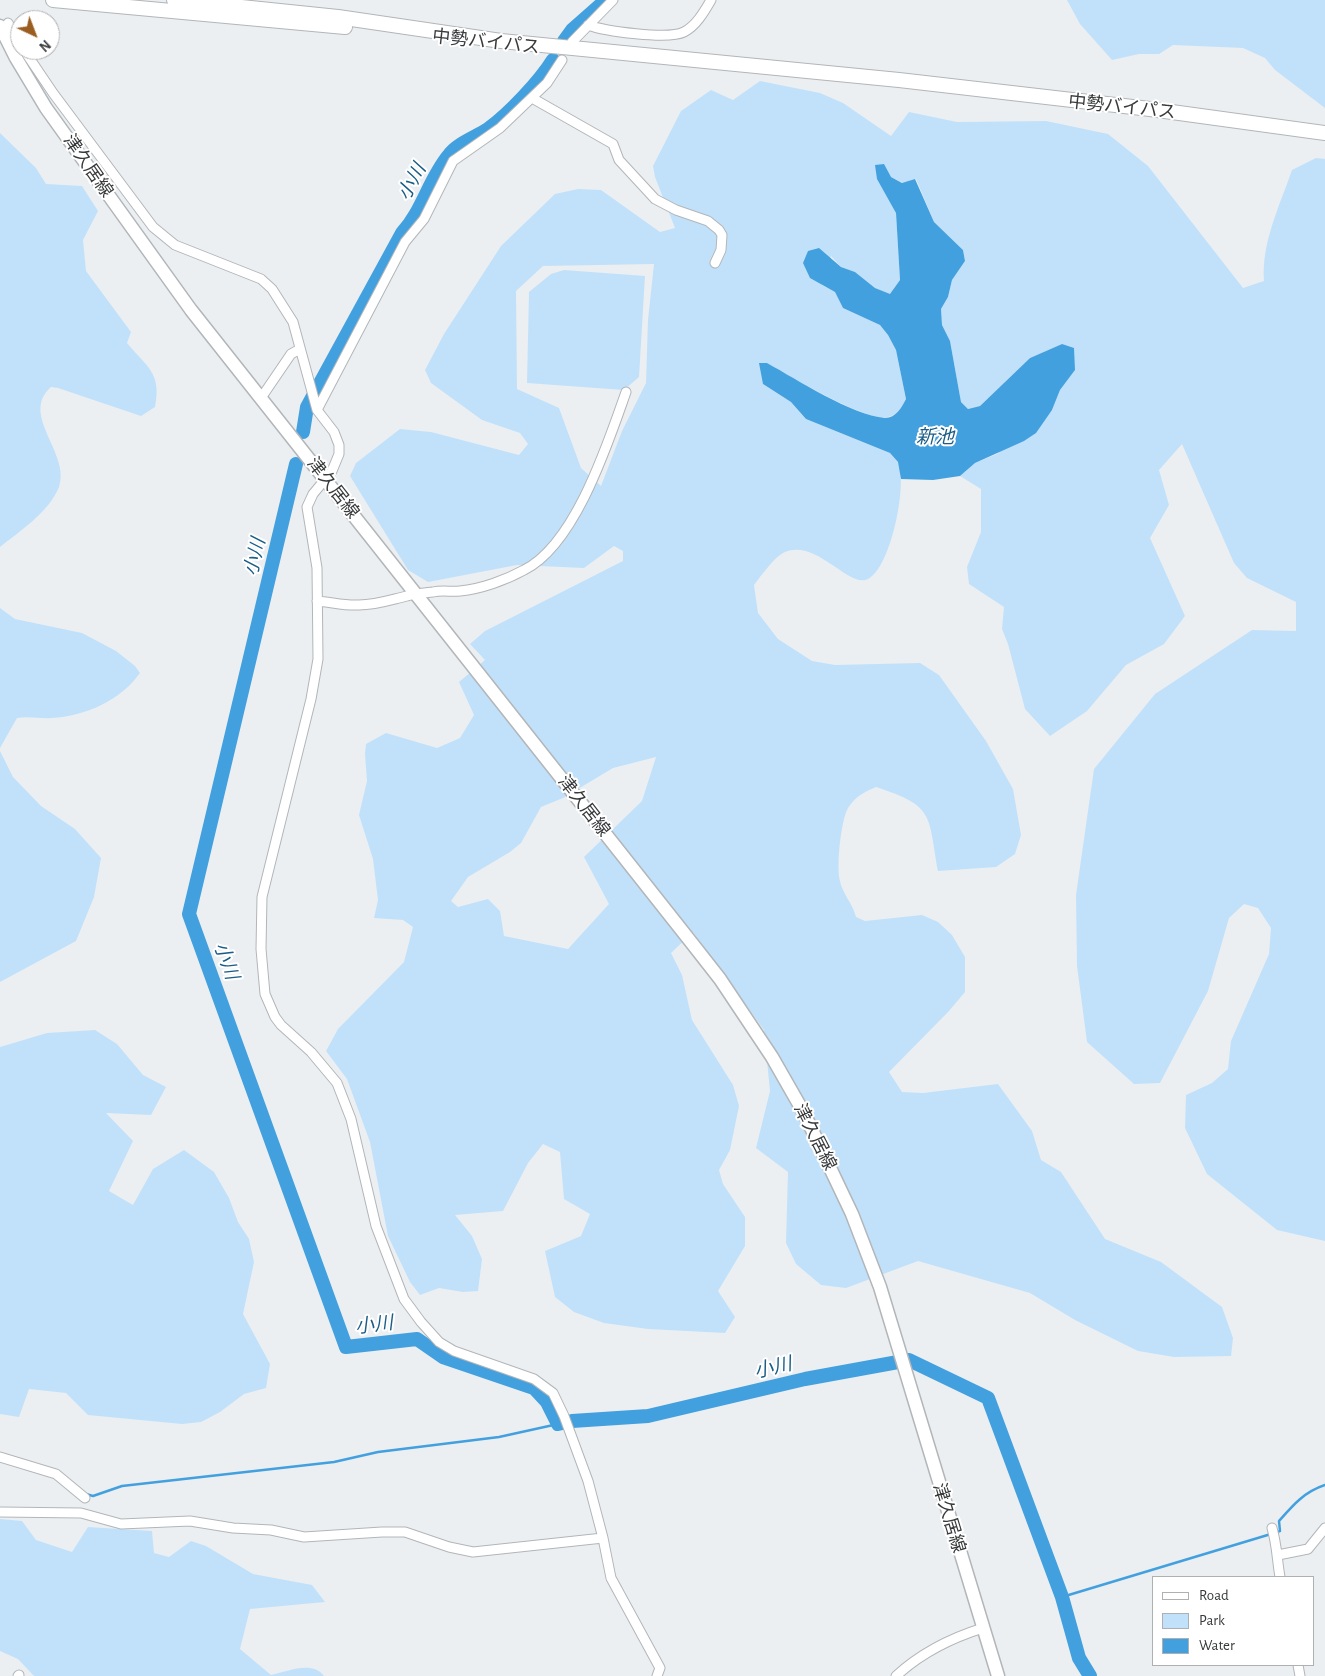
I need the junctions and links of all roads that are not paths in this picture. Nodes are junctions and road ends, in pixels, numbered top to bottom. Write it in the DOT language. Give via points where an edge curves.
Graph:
graph roads {
  1 [pos="53,0"];
  2 [pos="174,0"];
  3 [pos="613,0"];
  4 [pos="711,0"];
  5 [pos="4,24"];
  6 [pos="588,25"];
  7 [pos="572,42"];
  8 [pos="31,60"];
  9 [pos="562,60"];
  10 [pos="918,84"];
  11 [pos="532,98"];
  12 [pos="1325,133"];
  13 [pos="142,214"];
  14 [pos="125,218"];
  15 [pos="716,263"];
  16 [pos="300,349"];
  17 [pos="626,392"];
  18 [pos="261,398"];
  19 [pos="314,402"];
  20 [pos="327,479"];
  21 [pos="416,594"];
  22 [pos="317,601"];
  23 [pos="0,1457"];
  24 [pos="85,1498"];
  25 [pos="0,1512"];
  26 [pos="1272,1528"];
  27 [pos="1325,1528"];
  28 [pos="603,1538"];
  29 [pos="1278,1555"];
  30 [pos="1280,1576"];
  31 [pos="983,1628"];
  32 [pos="657,1676"];
  33 [pos="896,1676"];
  34 [pos="998,1676"];
  1 -- 10 [label="highway, 中勢バイパス" via="891,84"];
  2 -- 10 [label="highway, 中勢バイパス" via="338,17 501,41"];
  3 -- 6 [label="street"];
  4 -- 6 [label="street" via="698,20 677,35 600,30"];
  5 -- 14 [label="main road, 津久居線" via="16,58 46,108"];
  6 -- 7 [label="street"];
  8 -- 13 [label="street"];
  9 -- 11 [label="street" via="551,78"];
  10 -- 12 [label="highway, 中勢バイパス" via="1150,109"];
  11 -- 15 [label="street" via="613,144 619,160 655,199 708,221 719,230 721,250"];
  11 -- 19 [label="street" via="500,128 453,161 424,219 404,242"];
  13 -- 14 [label="street"];
  13 -- 16 [label="street" via="175,244 260,279 272,289 293,322"];
  14 -- 18 [label="main road, 津久居線" via="191,310"];
  16 -- 18 [label="street" via="291,354"];
  16 -- 19 [label="street"];
  17 -- 21 [label="street" via="604,455 571,521 540,560 493,583 460,591"];
  18 -- 20 [label="main road, 津久居線"];
  19 -- 20 [label="street" via="339,445 339,454"];
  20 -- 21 [label="main road, 津久居線"];
  20 -- 22 [label="street" via="312,494 307,507 317,568"];
  21 -- 22 [label="street" via="385,603 357,606"];
  21 -- 31 [label="main road, 津久居線" via="708,964 772,1057 804,1113 868,1252"];
  22 -- 28 [label="street" via="318,659 311,699 262,897 261,949 265,994 275,1017 328,1070 344,1098 376,1226 404,1299 439,1342 454,1351 544,1384 553,1393 588,1481"];
  23 -- 24 [label="street" via="56,1474"];
  25 -- 28 [label="street" via="81,1513 121,1524 190,1521 304,1537 405,1532 473,1552"];
  26 -- 29 [label="street"];
  27 -- 29 [label="street" via="1308,1549"];
  28 -- 32 [label="street" via="611,1578 660,1668"];
  29 -- 30 [label="street"];
  31 -- 33 [label="street" via="954,1637"];
  31 -- 34 [label="main road, 津久居線"];
}
